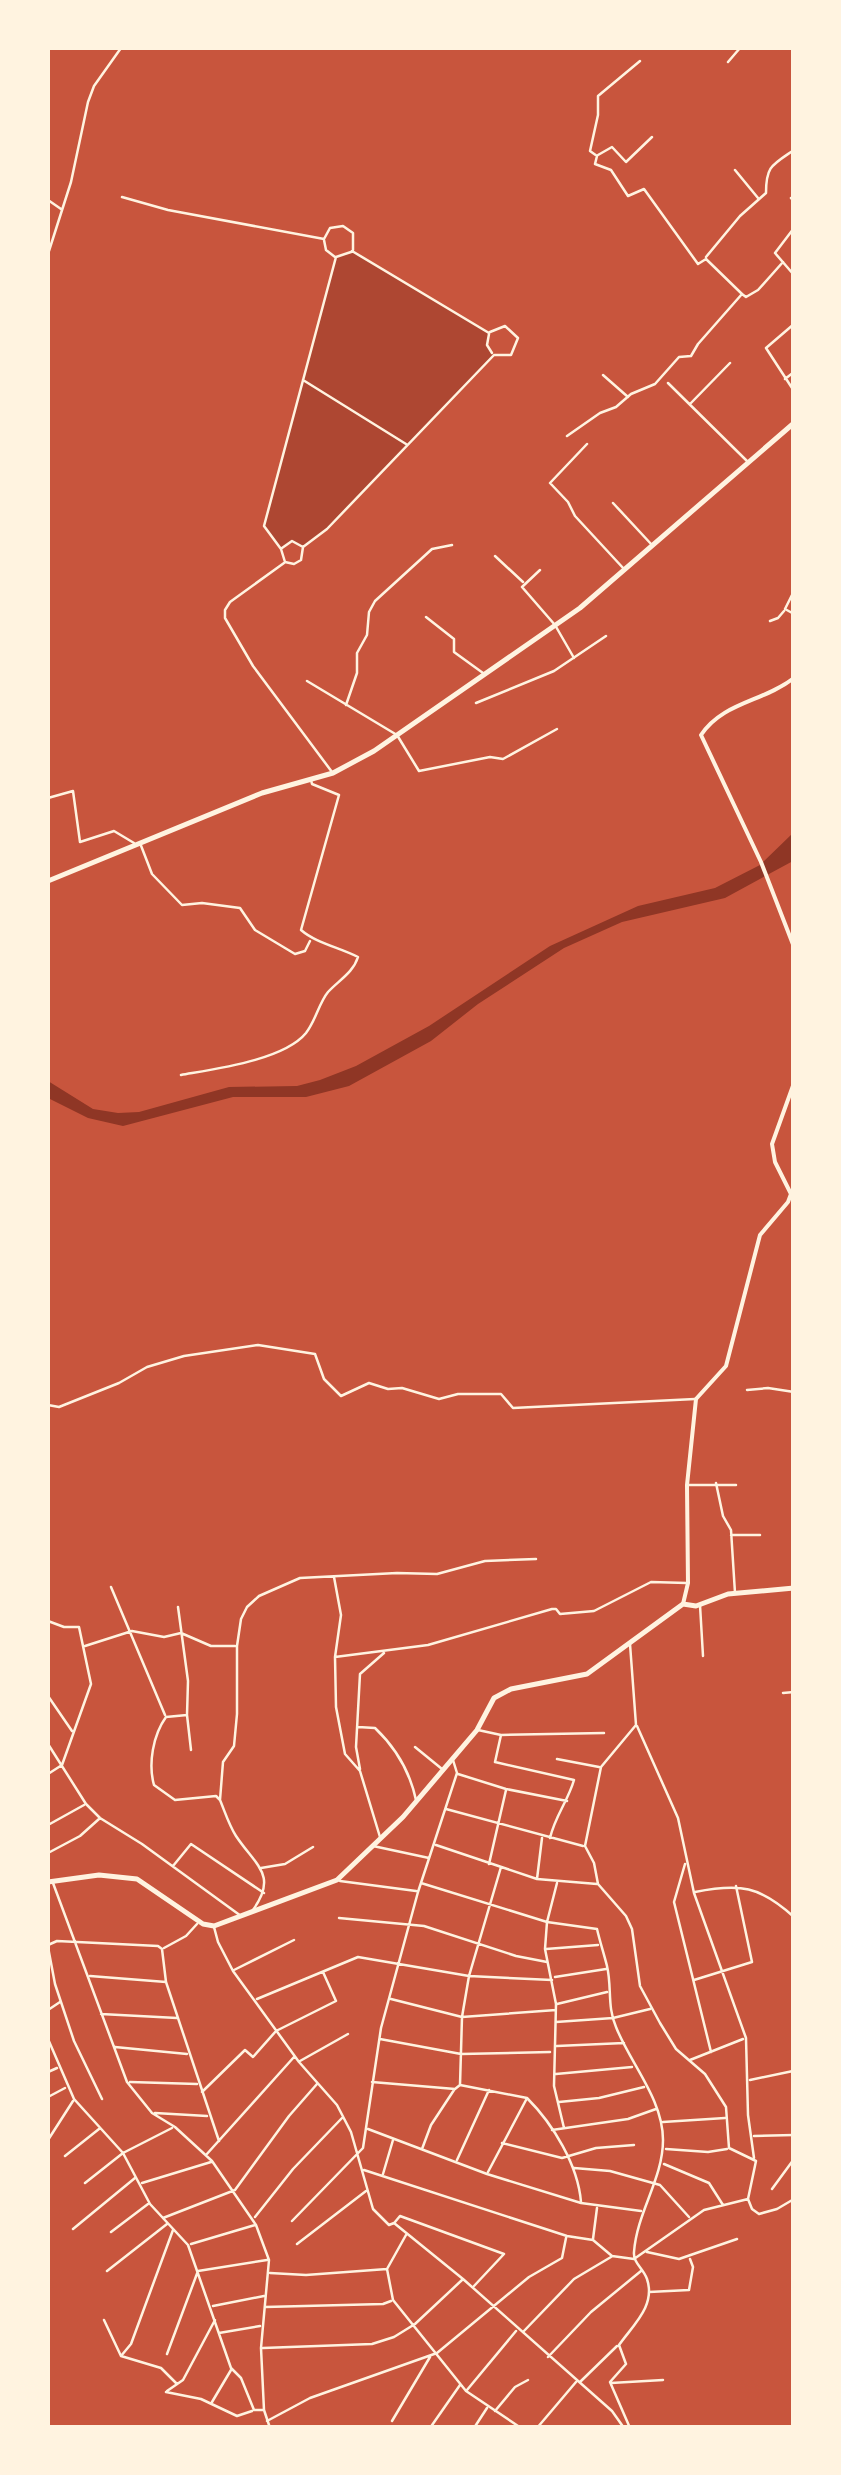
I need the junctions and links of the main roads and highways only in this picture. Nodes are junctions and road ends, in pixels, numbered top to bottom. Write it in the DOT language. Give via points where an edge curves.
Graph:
graph roads {
  1 [pos="794,422"];
  2 [pos="48,881"];
  3 [pos="794,1588"];
  4 [pos="50,1882"];
  1 -- 2 [label="main road" via="555,626 374,751 333,773 262,793"];
  3 -- 4 [label="main road" via="684,1604 587,1674 494,1698 477,1730 417,1801 337,1880 214,1926 137,1879 99,1875"];
}
